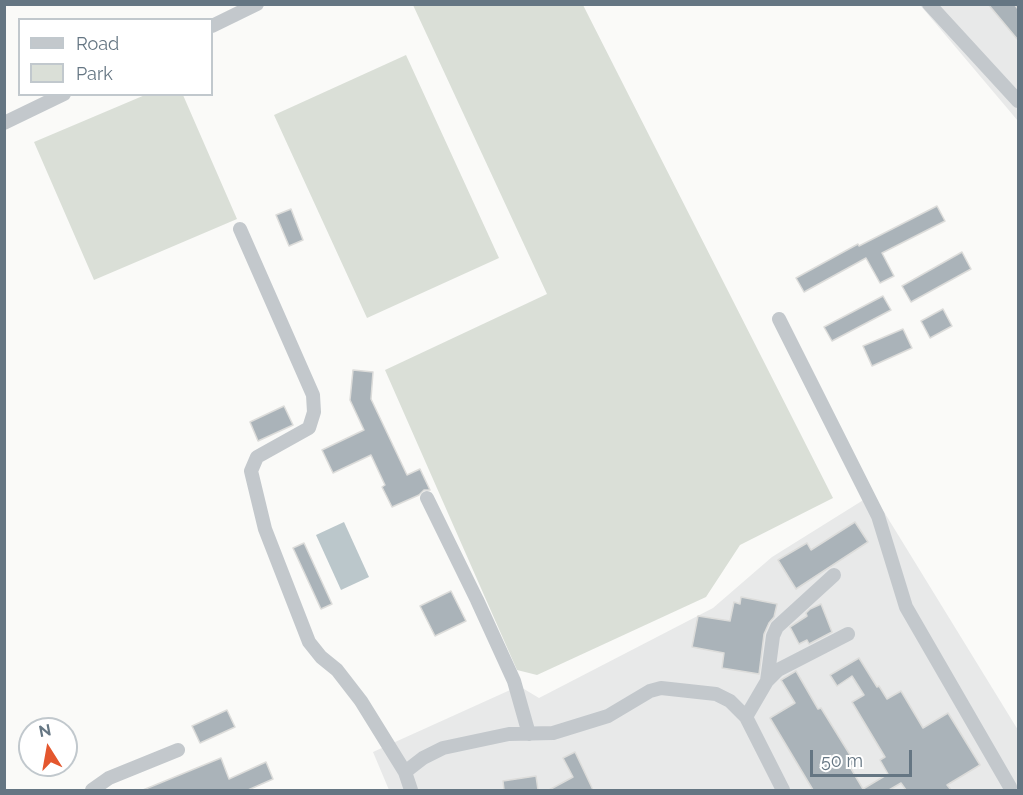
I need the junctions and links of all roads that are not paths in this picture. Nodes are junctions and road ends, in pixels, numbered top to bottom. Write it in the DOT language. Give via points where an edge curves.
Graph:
graph roads {
  1 [pos="257,4"];
  2 [pos="929,4"];
  3 [pos="213,26"];
  4 [pos="60,96"];
  5 [pos="1018,101"];
  6 [pos="4,123"];
  7 [pos="240,229"];
  8 [pos="779,319"];
  9 [pos="427,498"];
  10 [pos="834,575"];
  11 [pos="848,634"];
  12 [pos="767,681"];
  13 [pos="746,717"];
  14 [pos="529,734"];
  15 [pos="178,750"];
  16 [pos="405,772"];
  17 [pos="1010,788"];
  18 [pos="92,790"];
  19 [pos="411,790"];
  20 [pos="783,790"];
  1 -- 3 [label="street"];
  2 -- 5 [label="street"];
  4 -- 6 [label="street"];
  7 -- 16 [label="street" via="314,395 309,428 257,457 251,471 265,528 309,642 361,701"];
  8 -- 17 [label="street" via="878,516 906,607"];
  9 -- 14 [label="street" via="514,681"];
  10 -- 12 [label="street" via="777,627"];
  11 -- 12 [label="street" via="778,670"];
  12 -- 13 [label="street"];
  13 -- 14 [label="street" via="716,694 661,688 608,716 553,733"];
  13 -- 20 [label="street"];
  14 -- 16 [label="street" via="509,734 443,748"];
  15 -- 18 [label="street" via="110,778"];
  16 -- 19 [label="street"];
}
